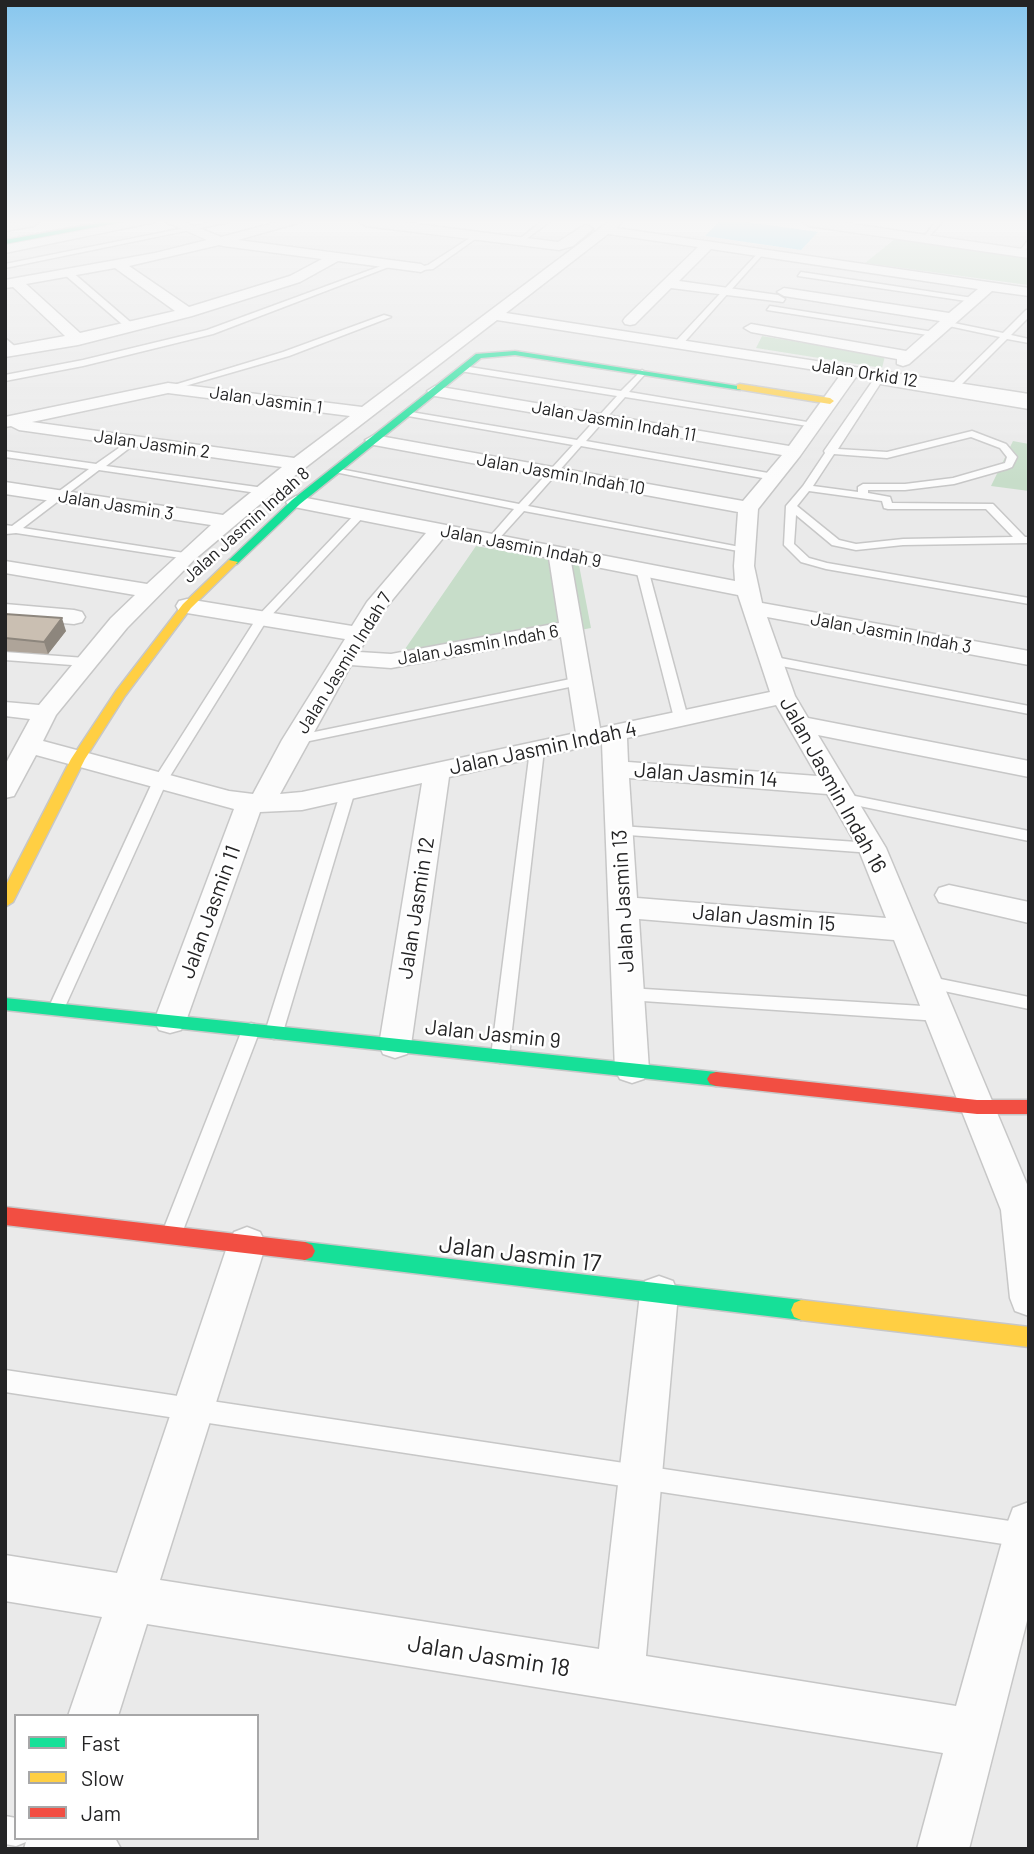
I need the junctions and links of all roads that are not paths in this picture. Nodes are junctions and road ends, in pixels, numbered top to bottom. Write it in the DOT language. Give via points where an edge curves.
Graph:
graph roads {
  1 [pos="40,309"];
  2 [pos="109,309"];
  3 [pos="181,309"];
  4 [pos="201,309"];
  5 [pos="273,309"];
  6 [pos="502,309"];
  7 [pos="643,309"];
  8 [pos="710,309"];
  9 [pos="769,309"];
  10 [pos="816,309"];
  11 [pos="847,309"];
  12 [pos="964,309"];
  13 [pos="1029,312"];
  14 [pos="187,313"];
  15 [pos="494,315"];
  16 [pos="387,317"];
  17 [pos="630,321"];
  18 [pos="950,321"];
  19 [pos="132,328"];
  20 [pos="751,328"];
  21 [pos="934,334"];
  22 [pos="1005,336"];
  23 [pos="78,340"];
  24 [pos="1029,341"];
  25 [pos="677,344"];
  26 [pos="9,348"];
  27 [pos="730,352"];
  28 [pos="463,369"];
  29 [pos="852,371"];
  30 [pos="642,373"];
  31 [pos="5,378"];
  32 [pos="879,379"];
  33 [pos="954,387"];
  34 [pos="168,388"];
  35 [pos="435,391"];
  36 [pos="623,394"];
  37 [pos="1026,397"];
  38 [pos="830,401"];
  39 [pos="365,412"];
  40 [pos="408,413"];
  41 [pos="600,419"];
  42 [pos="5,422"];
  43 [pos="814,424"];
  44 [pos="374,440"];
  45 [pos="133,441"];
  46 [pos="578,443"];
  47 [pos="829,451"];
  48 [pos="794,452"];
  49 [pos="5,454"];
  50 [pos="298,464"];
  51 [pos="98,467"];
  52 [pos="335,471"];
  53 [pos="552,472"];
  54 [pos="774,477"];
  55 [pos="5,488"];
  56 [pos="807,488"];
  57 [pos="264,491"];
  58 [pos="58,496"];
  59 [pos="863,497"];
  60 [pos="296,502"];
  61 [pos="791,506"];
  62 [pos="521,507"];
  63 [pos="748,508"];
  64 [pos="360,515"];
  65 [pos="227,522"];
  66 [pos="439,530"];
  67 [pos="8,531"];
  68 [pos="492,540"];
  69 [pos="1025,540"];
  70 [pos="745,551"];
  71 [pos="559,553"];
  72 [pos="187,556"];
  73 [pos="5,567"];
  74 [pos="642,569"];
  75 [pos="150,591"];
  76 [pos="750,599"];
  77 [pos="1029,601"];
  78 [pos="187,606"];
  79 [pos="5,611"];
  80 [pos="74,617"];
  81 [pos="262,618"];
  82 [pos="571,628"];
  83 [pos="357,635"];
  84 [pos="5,656"];
  85 [pos="343,658"];
  86 [pos="1029,658"];
  87 [pos="770,660"];
  88 [pos="85,662"];
  89 [pos="580,681"];
  90 [pos="783,696"];
  91 [pos="5,709"];
  92 [pos="1029,710"];
  93 [pos="45,713"];
  94 [pos="681,718"];
  95 [pos="800,724"];
  96 [pos="602,735"];
  97 [pos="295,740"];
  98 [pos="28,746"];
  99 [pos="537,750"];
  100 [pos="78,759"];
  101 [pos="11,768"];
  102 [pos="617,768"];
  103 [pos="1029,769"];
  104 [pos="437,771"];
  105 [pos="160,781"];
  106 [pos="5,790"];
  107 [pos="348,791"];
  108 [pos="841,792"];
  109 [pos="255,803"];
  110 [pos="620,831"];
  111 [pos="1029,836"];
  112 [pos="872,848"];
  113 [pos="949,895"];
  114 [pos="5,902"];
  115 [pos="624,907"];
  116 [pos="1029,914"];
  117 [pos="905,930"];
  118 [pos="926,982"];
  119 [pos="628,994"];
  120 [pos="1029,1003"];
  121 [pos="5,1004"];
  122 [pos="56,1009"];
  123 [pos="939,1014"];
  124 [pos="170,1021"];
  125 [pos="251,1030"];
  126 [pos="274,1032"];
  127 [pos="395,1045"];
  128 [pos="500,1056"];
  129 [pos="632,1070"];
  130 [pos="977,1107"];
  131 [pos="1029,1107"];
  132 [pos="5,1216"];
  133 [pos="171,1236"];
  134 [pos="247,1244"];
  135 [pos="659,1294"];
  136 [pos="1029,1298"];
  137 [pos="1029,1338"];
  138 [pos="5,1381"];
  139 [pos="192,1410"];
  140 [pos="640,1475"];
  141 [pos="1027,1529"];
  142 [pos="5,1578"];
  143 [pos="132,1598"];
  144 [pos="620,1676"];
  145 [pos="94,1714"];
  146 [pos="974,1733"];
  147 [pos="50,1840"];
  148 [pos="107,1849"];
  149 [pos="943,1849"];
  1 -- 23 [label="street"];
  2 -- 19 [label="lane"];
  3 -- 14 [label="street"];
  4 -- 14 [label="street"];
  5 -- 31 [label="lane" via="210,332"];
  6 -- 15 [label="street"];
  7 -- 17 [label="street"];
  8 -- 25 [label="lane"];
  9 -- 20 [label="street"];
  10 -- 21 [label="lane"];
  11 -- 18 [label="street"];
  12 -- 18 [label="street"];
  13 -- 22 [label="lane"];
  14 -- 19 [label="street"];
  15 -- 25 [label="street, Jalan Orkid 12"];
  15 -- 39 [label="street"];
  16 -- 34 [label="lane" via="286,354"];
  18 -- 21 [label="street"];
  18 -- 22 [label="lane"];
  19 -- 23 [label="street"];
  20 -- 21 [label="street" via="906,359"];
  20 -- 27 [label="street"];
  22 -- 24 [label="lane"];
  22 -- 33 [label="lane"];
  23 -- 26 [label="street"];
  25 -- 27 [label="street, Jalan Orkid 12"];
  27 -- 29 [label="street, Jalan Orkid 12"];
  28 -- 30 [label="street, Jalan Jasmin Indah 8" via="479,356 515,354"];
  28 -- 35 [label="street, Jalan Jasmin Indah 8"];
  28 -- 36 [label="lane"];
  29 -- 32 [label="street, Jalan Orkid 12"];
  29 -- 38 [label="street"];
  30 -- 36 [label="lane"];
  30 -- 38 [label="street"];
  32 -- 33 [label="street, Jalan Orkid 12"];
  32 -- 37 [label="lane"];
  32 -- 47 [label="lane"];
  33 -- 37 [label="street, Jalan Orkid 12"];
  34 -- 39 [label="street, Jalan Jasmin 1"];
  34 -- 42 [label="street, Jalan Jasmin 1"];
  35 -- 40 [label="street, Jalan Jasmin Indah 8"];
  35 -- 41 [label="street, Jalan Jasmin Indah 11"];
  36 -- 41 [label="lane"];
  36 -- 43 [label="lane"];
  38 -- 43 [label="street"];
  39 -- 50 [label="street"];
  40 -- 44 [label="street, Jalan Jasmin Indah 8"];
  40 -- 46 [label="lane"];
  41 -- 46 [label="lane"];
  41 -- 48 [label="street, Jalan Jasmin Indah 11"];
  42 -- 45 [label="street, Jalan Jasmin 2"];
  43 -- 48 [label="street"];
  44 -- 52 [label="street, Jalan Jasmin Indah 8"];
  44 -- 53 [label="street, Jalan Jasmin Indah 10"];
  45 -- 50 [label="street, Jalan Jasmin 2"];
  45 -- 51 [label="lane"];
  46 -- 53 [label="lane"];
  46 -- 54 [label="lane"];
  47 -- 56 [label="lane"];
  47 -- 59 [label="lane" via="887,455 972,434 1003,446 1012,457 1009,465 954,481 863,487"];
  48 -- 54 [label="street"];
  49 -- 51 [label="lane"];
  50 -- 57 [label="street"];
  51 -- 57 [label="lane"];
  51 -- 58 [label="lane"];
  52 -- 60 [label="street, Jalan Jasmin Indah 8"];
  52 -- 62 [label="lane"];
  53 -- 62 [label="lane"];
  53 -- 63 [label="street, Jalan Jasmin Indah 10"];
  54 -- 63 [label="street"];
  55 -- 58 [label="street, Jalan Jasmin 3"];
  56 -- 59 [label="lane"];
  56 -- 61 [label="lane"];
  57 -- 65 [label="street"];
  58 -- 65 [label="street, Jalan Jasmin 3"];
  58 -- 67 [label="lane"];
  59 -- 69 [label="lane" via="886,499 888,506 989,506"];
  60 -- 64 [label="street, Jalan Jasmin Indah 9"];
  60 -- 78 [label="street, Jalan Jasmin Indah 8"];
  61 -- 69 [label="lane" via="836,543 856,547"];
  61 -- 77 [label="lane" via="789,545 805,560"];
  62 -- 68 [label="lane"];
  62 -- 70 [label="lane"];
  63 -- 70 [label="street, Jalan Jasmin Indah 16"];
  64 -- 66 [label="street, Jalan Jasmin Indah 9"];
  64 -- 81 [label="lane"];
  65 -- 72 [label="street"];
  66 -- 68 [label="street, Jalan Jasmin Indah 9"];
  66 -- 83 [label="street, Jalan Jasmin Indah 7"];
  67 -- 72 [label="lane"];
  68 -- 71 [label="street, Jalan Jasmin Indah 9"];
  70 -- 76 [label="street, Jalan Jasmin Indah 16"];
  71 -- 74 [label="street, Jalan Jasmin Indah 9"];
  71 -- 82 [label="street, Jalan Jasmin 13"];
  72 -- 75 [label="street"];
  73 -- 75 [label="street"];
  74 -- 76 [label="street, Jalan Jasmin Indah 9"];
  74 -- 94 [label="lane"];
  75 -- 88 [label="street"];
  76 -- 86 [label="street, Jalan Jasmin Indah 3"];
  76 -- 87 [label="street, Jalan Jasmin Indah 16"];
  78 -- 81 [label="street"];
  78 -- 100 [label="street, Jalan Jasmin Indah 8" via="120,694"];
  79 -- 80 [label="street"];
  81 -- 83 [label="street"];
  81 -- 105 [label="lane"];
  82 -- 85 [label="street, Jalan Jasmin Indah 6" via="390,661"];
  82 -- 89 [label="street, Jalan Jasmin 13"];
  83 -- 85 [label="street, Jalan Jasmin Indah 7"];
  84 -- 88 [label="lane"];
  85 -- 97 [label="street, Jalan Jasmin Indah 7"];
  87 -- 90 [label="street, Jalan Jasmin Indah 16"];
  87 -- 92 [label="lane"];
  88 -- 93 [label="street"];
  89 -- 96 [label="street, Jalan Jasmin 13"];
  89 -- 97 [label="lane"];
  90 -- 94 [label="street, Jalan Jasmin Indah 4"];
  90 -- 95 [label="street, Jalan Jasmin Indah 16"];
  91 -- 93 [label="street"];
  93 -- 98 [label="street"];
  94 -- 96 [label="street, Jalan Jasmin Indah 4"];
  95 -- 103 [label="street"];
  95 -- 108 [label="street, Jalan Jasmin Indah 16"];
  96 -- 99 [label="street, Jalan Jasmin Indah 4"];
  96 -- 102 [label="street, Jalan Jasmin 13"];
  97 -- 109 [label="street, Jalan Jasmin Indah 7"];
  98 -- 100 [label="street, Jalan Jasmin Indah 4"];
  98 -- 101 [label="street"];
  99 -- 104 [label="street, Jalan Jasmin Indah 4"];
  99 -- 128 [label="lane"];
  100 -- 105 [label="street, Jalan Jasmin Indah 4"];
  100 -- 114 [label="street, Jalan Jasmin Indah 8"];
  101 -- 106 [label="street"];
  102 -- 108 [label="street, Jalan Jasmin 14"];
  102 -- 110 [label="street, Jalan Jasmin 13"];
  104 -- 107 [label="street, Jalan Jasmin Indah 4"];
  104 -- 127 [label="street, Jalan Jasmin 12"];
  105 -- 109 [label="street, Jalan Jasmin Indah 4"];
  105 -- 122 [label="lane"];
  107 -- 109 [label="street, Jalan Jasmin Indah 4" via="302,801"];
  107 -- 126 [label="lane"];
  108 -- 111 [label="lane"];
  108 -- 112 [label="street, Jalan Jasmin Indah 16"];
  109 -- 124 [label="street, Jalan Jasmin 11"];
  110 -- 112 [label="lane"];
  110 -- 115 [label="street, Jalan Jasmin 13"];
  112 -- 117 [label="street, Jalan Jasmin Indah 16"];
  113 -- 116 [label="street"];
  115 -- 117 [label="street, Jalan Jasmin 15"];
  115 -- 119 [label="street, Jalan Jasmin 13"];
  117 -- 118 [label="street, Jalan Jasmin Indah 16"];
  118 -- 120 [label="lane"];
  118 -- 123 [label="street, Jalan Jasmin Indah 16"];
  119 -- 123 [label="lane"];
  119 -- 129 [label="street, Jalan Jasmin 13"];
  121 -- 122 [label="street, Jalan Jasmin 9"];
  122 -- 124 [label="street, Jalan Jasmin 9"];
  123 -- 130 [label="street, Jalan Jasmin Indah 16"];
  124 -- 125 [label="street, Jalan Jasmin 9"];
  125 -- 126 [label="street, Jalan Jasmin 9"];
  125 -- 133 [label="lane"];
  126 -- 127 [label="street, Jalan Jasmin 9"];
  127 -- 128 [label="street, Jalan Jasmin 9"];
  128 -- 129 [label="street, Jalan Jasmin 9"];
  129 -- 130 [label="street, Jalan Jasmin 9"];
  130 -- 131 [label="street"];
  130 -- 136 [label="street, Jalan Jasmin Indah 16" via="1019,1210"];
  132 -- 133 [label="street, Jalan Jasmin 17"];
  133 -- 134 [label="street, Jalan Jasmin 17"];
  134 -- 135 [label="street, Jalan Jasmin 17"];
  134 -- 139 [label="street"];
  135 -- 137 [label="street, Jalan Jasmin 17"];
  135 -- 140 [label="street"];
  138 -- 139 [label="lane"];
  139 -- 140 [label="lane"];
  139 -- 143 [label="street"];
  140 -- 141 [label="lane"];
  140 -- 144 [label="street"];
  141 -- 146 [label="street"];
  142 -- 143 [label="street, Jalan Jasmin 18"];
  143 -- 144 [label="street, Jalan Jasmin 18"];
  143 -- 145 [label="street"];
  144 -- 146 [label="street, Jalan Jasmin 18"];
  146 -- 149 [label="street"];
  147 -- 148 [label="lane"];
}
